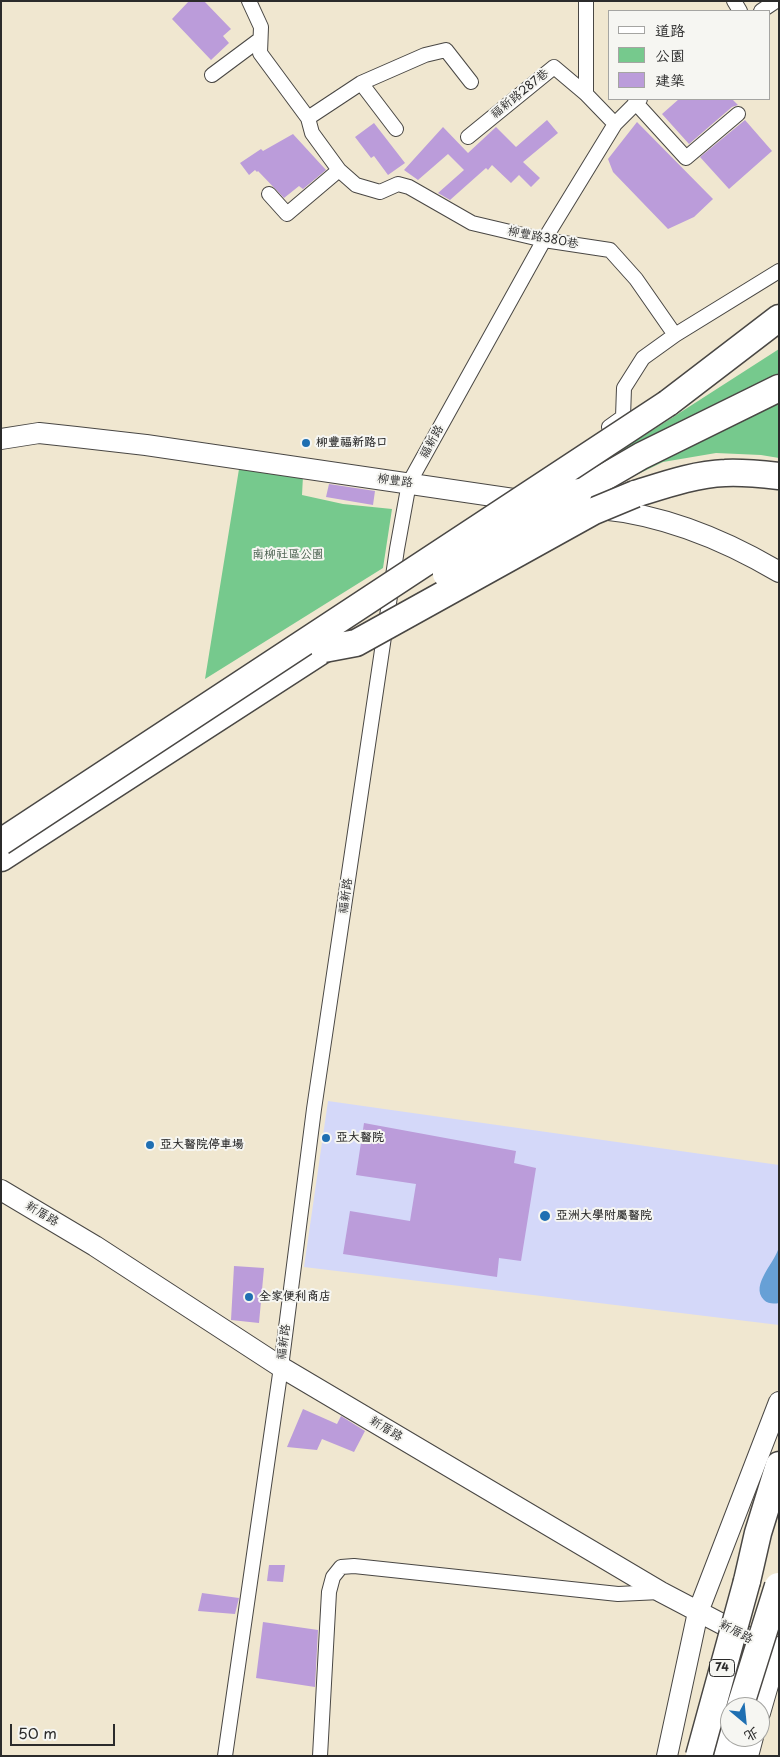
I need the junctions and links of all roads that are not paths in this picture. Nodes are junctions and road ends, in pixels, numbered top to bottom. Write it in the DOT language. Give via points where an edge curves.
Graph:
graph roads {
  1 [pos="249,1"];
  2 [pos="586,1"];
  3 [pos="776,1"];
  4 [pos="762,10"];
  5 [pos="259,40"];
  6 [pos="212,75"];
  7 [pos="471,82"];
  8 [pos="360,83"];
  9 [pos="586,94"];
  10 [pos="638,100"];
  11 [pos="738,114"];
  12 [pos="308,118"];
  13 [pos="615,124"];
  14 [pos="396,130"];
  15 [pos="468,136"];
  16 [pos="339,170"];
  17 [pos="269,194"];
  18 [pos="544,240"];
  19 [pos="779,271"];
  20 [pos="779,318"];
  21 [pos="675,334"];
  22 [pos="779,335"];
  23 [pos="779,388"];
  24 [pos="668,403"];
  25 [pos="779,407"];
  26 [pos="690,433"];
  27 [pos="1,439"];
  28 [pos="779,476"];
  29 [pos="409,483"];
  30 [pos="510,499"];
  31 [pos="779,572"];
  32 [pos="324,649"];
  33 [pos="1,842"];
  34 [pos="1,858"];
  35 [pos="1,1190"];
  36 [pos="281,1367"];
  37 [pos="779,1402"];
  38 [pos="779,1465"];
  39 [pos="779,1481"];
  40 [pos="747,1581"];
  41 [pos="779,1585"];
  42 [pos="661,1592"];
  43 [pos="698,1612"];
  44 [pos="778,1651"];
  45 [pos="743,1697"];
  46 [pos="765,1697"];
  47 [pos="225,1756"];
  48 [pos="320,1756"];
  49 [pos="667,1756"];
  50 [pos="699,1756"];
  1 -- 5 [label="street, 柳豐路380巷" via="260,27"];
  2 -- 9 [label="street"];
  3 -- 4 [label="street"];
  5 -- 6 [label="street"];
  5 -- 12 [label="street, 柳豐路380巷" via="260,53"];
  7 -- 8 [label="street" via="446,50 425,55"];
  8 -- 12 [label="street"];
  8 -- 14 [label="street"];
  9 -- 13 [label="street, 福新路287巷"];
  9 -- 15 [label="street, 福新路287巷" via="554,67"];
  10 -- 11 [label="street" via="686,158"];
  10 -- 13 [label="street, 福新路"];
  12 -- 16 [label="street, 柳豐路380巷" via="312,133"];
  13 -- 18 [label="street, 福新路"];
  16 -- 17 [label="street" via="287,214"];
  16 -- 18 [label="street, 柳豐路380巷" via="356,184 380,192 398,184 409,187 472,223"];
  18 -- 21 [label="street, 柳豐路380巷" via="610,250 636,279"];
  18 -- 29 [label="street, 福新路"];
  19 -- 21 [label="street"];
  20 -- 24 [label="highway"];
  21 -- 30 [label="street" via="643,358 624,388 623,417"];
  22 -- 24 [label="highway"];
  23 -- 26 [label="highway"];
  24 -- 33 [label="highway, bridge"];
  25 -- 26 [label="highway"];
  26 -- 32 [label="highway, bridge" via="587,487"];
  27 -- 29 [label="street, 柳豐路" via="38,433 76,437"];
  28 -- 32 [label="highway, bridge" via="723,473 635,494 594,511 356,642"];
  29 -- 30 [label="street, 柳豐路"];
  29 -- 36 [label="street, 福新路" via="314,1109"];
  30 -- 31 [label="street, 柳豐路" via="629,512 693,532 751,556"];
  32 -- 34 [label="highway"];
  35 -- 36 [label="street, 新厝路" via="95,1246"];
  36 -- 42 [label="street, 新厝路"];
  36 -- 47 [label="street, 福新路"];
  37 -- 43 [label="street"];
  38 -- 40 [label="highway"];
  39 -- 40 [label="highway, 74"];
  40 -- 50 [label="highway, 74, bridge"];
  41 -- 45 [label="highway, 74, bridge"];
  42 -- 43 [label="street, 新厝路"];
  42 -- 48 [label="street" via="618,1594 341,1567 333,1577 329,1592"];
  43 -- 44 [label="street, 新厝路"];
  43 -- 49 [label="street"];
  44 -- 46 [label="street"];
}
